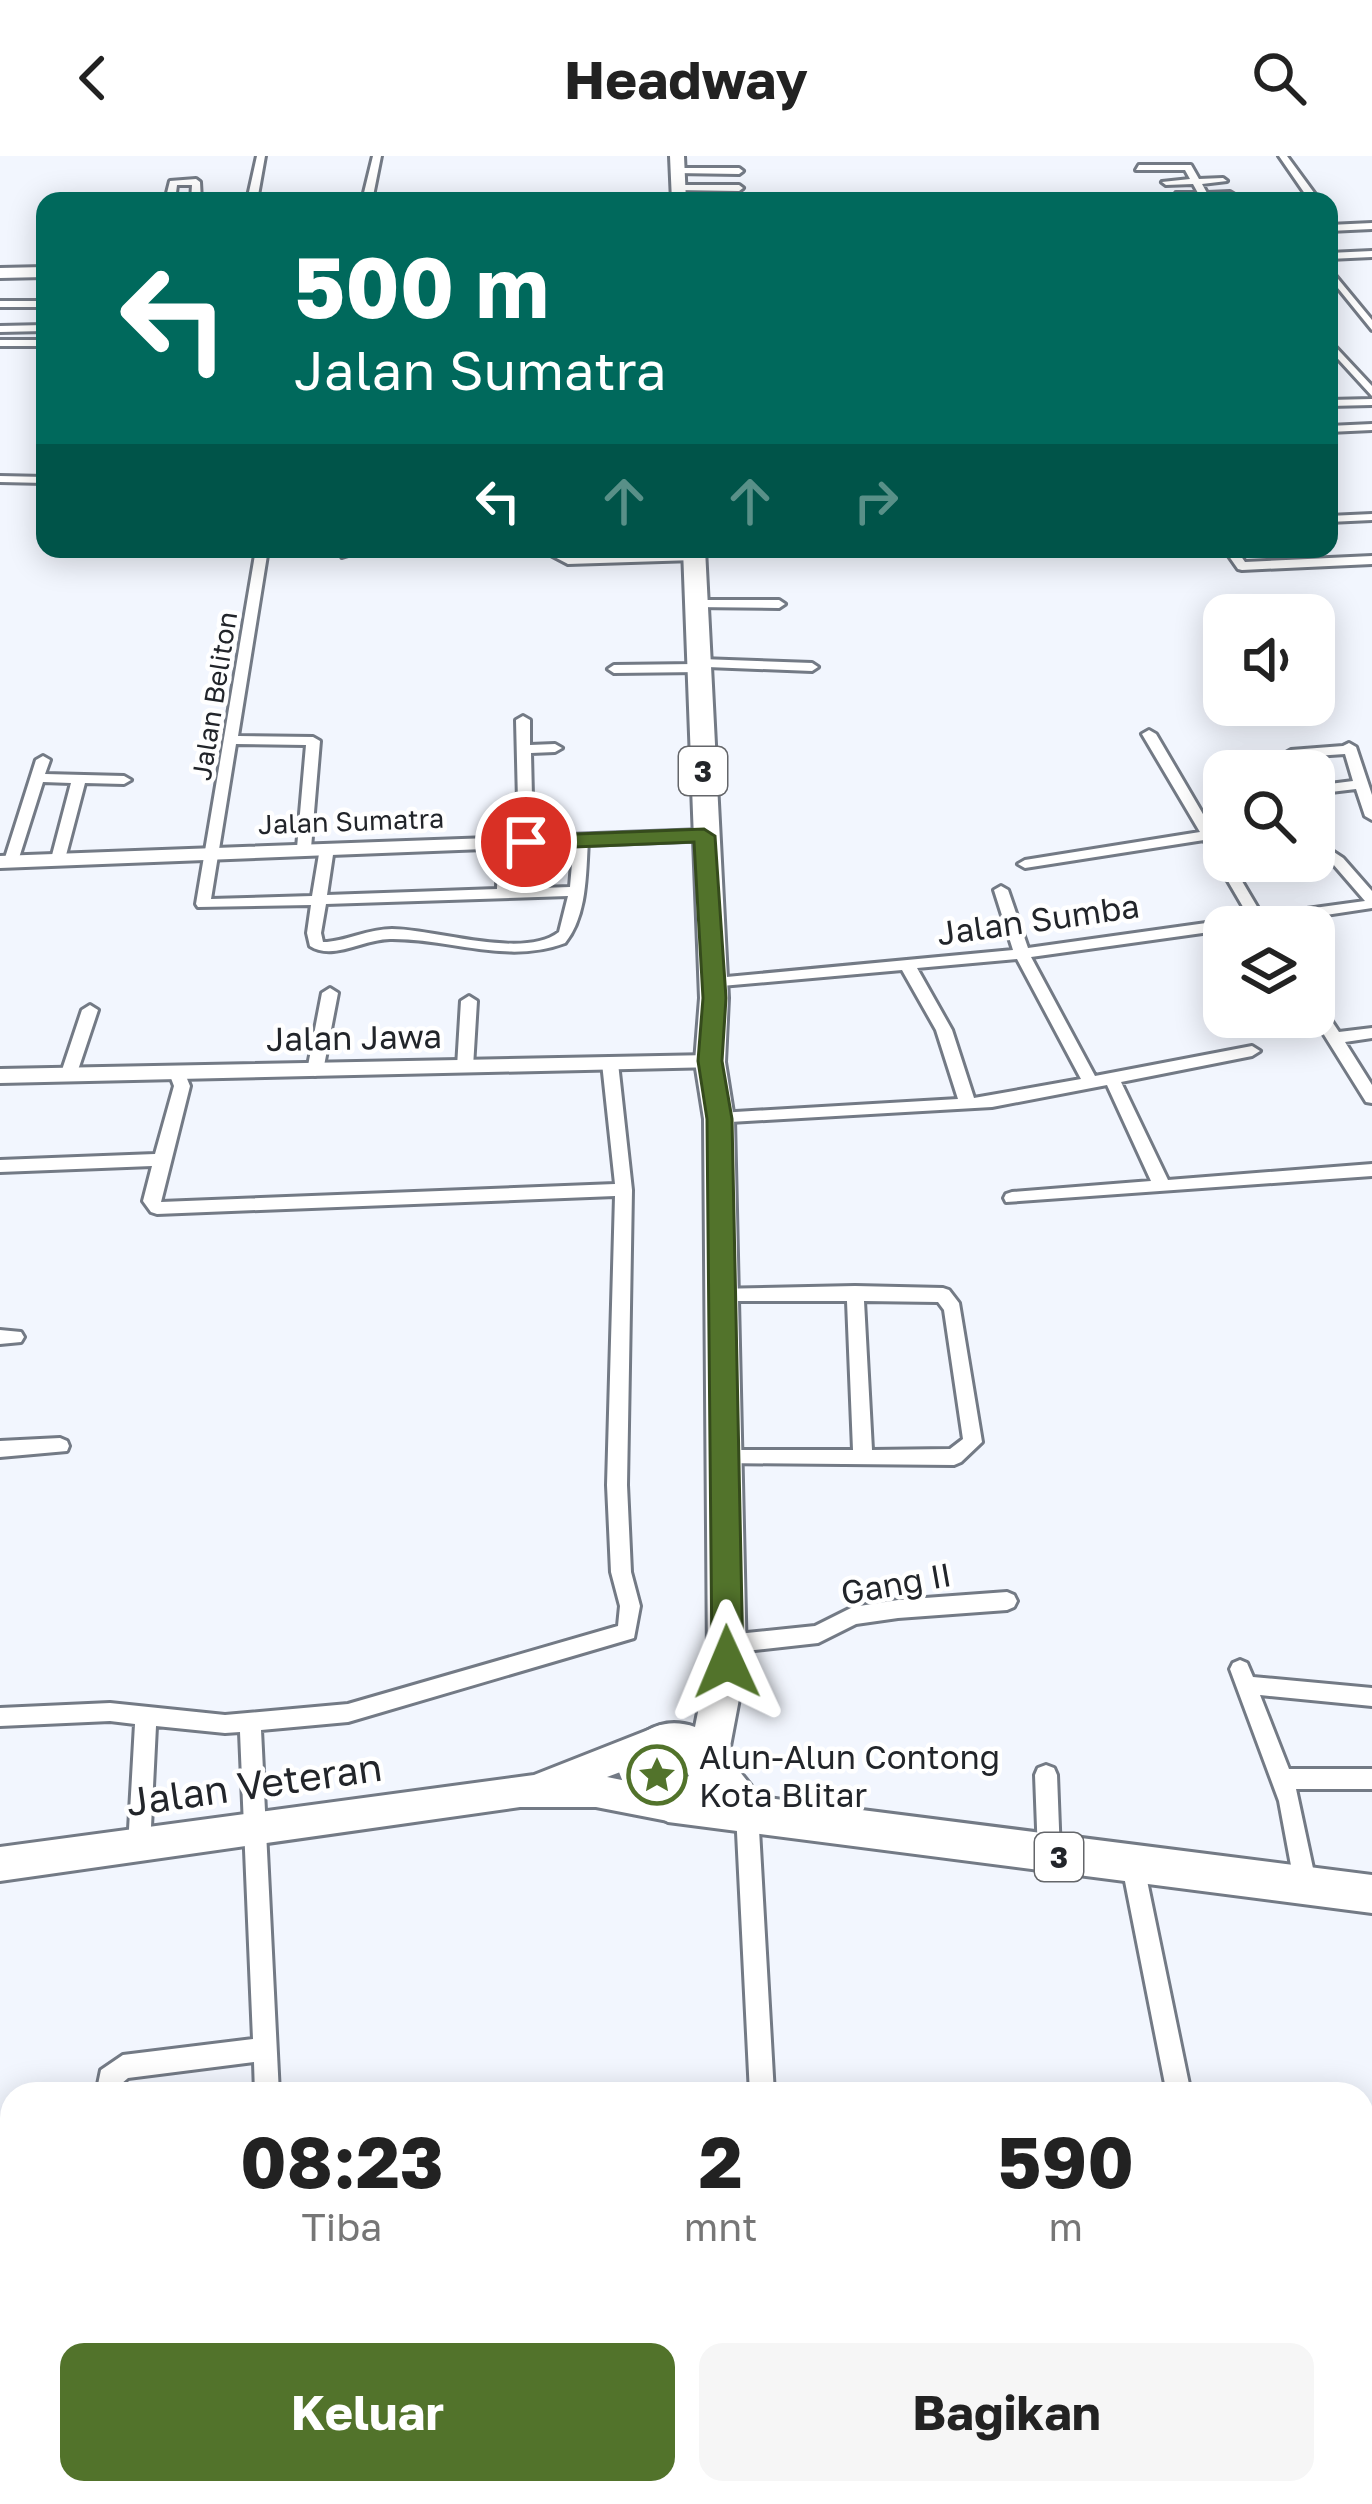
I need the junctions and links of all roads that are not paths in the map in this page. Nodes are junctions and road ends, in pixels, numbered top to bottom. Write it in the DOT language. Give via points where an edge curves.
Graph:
graph roads {
  1 [pos="261,156"];
  2 [pos="377,156"];
  3 [pos="1181,156"];
  4 [pos="1283,156"];
  5 [pos="678,164"];
  6 [pos="1188,167"];
  7 [pos="1139,168"];
  8 [pos="739,171"];
  9 [pos="1223,181"];
  10 [pos="1166,182"];
  11 [pos="1196,182"];
  12 [pos="739,188"];
  13 [pos="254,192"];
  14 [pos="369,192"];
  15 [pos="705,192"];
  16 [pos="1202,192"];
  17 [pos="1309,192"];
  18 [pos="1338,226"];
  19 [pos="1372,226"];
  20 [pos="1372,254"];
  21 [pos="1338,256"];
  22 [pos="36,272"];
  23 [pos="0,273"];
  24 [pos="1338,283"];
  25 [pos="0,304"];
  26 [pos="36,304"];
  27 [pos="1372,327"];
  28 [pos="0,328"];
  29 [pos="36,328"];
  30 [pos="36,343"];
  31 [pos="0,344"];
  32 [pos="1338,353"];
  33 [pos="1372,374"];
  34 [pos="1357,375"];
  35 [pos="1338,376"];
  36 [pos="1372,398"];
  37 [pos="1338,402"];
  38 [pos="1372,427"];
  39 [pos="1338,429"];
  40 [pos="0,479"];
  41 [pos="36,480"];
  42 [pos="1338,519"];
  43 [pos="1371,519"];
  44 [pos="260,558"];
  45 [pos="564,558"];
  46 [pos="600,558"];
  47 [pos="694,558"];
  48 [pos="1239,558"];
  49 [pos="1372,560"];
  50 [pos="696,604"];
  51 [pos="779,604"];
  52 [pos="701,666"];
  53 [pos="812,667"];
  54 [pos="614,669"];
  55 [pos="524,720"];
  56 [pos="1149,734"];
  57 [pos="230,740"];
  58 [pos="555,748"];
  59 [pos="526,749"];
  60 [pos="1330,750"];
  61 [pos="43,760"];
  62 [pos="38,778"];
  63 [pos="79,779"];
  64 [pos="124,780"];
  65 [pos="1358,784"];
  66 [pos="1335,787"];
  67 [pos="1372,816"];
  68 [pos="1202,832"];
  69 [pos="704,836"];
  70 [pos="581,840"];
  71 [pos="515,843"];
  72 [pos="315,848"];
  73 [pos="212,852"];
  74 [pos="58,859"];
  75 [pos="1335,859"];
  76 [pos="6,862"];
  77 [pos="1025,864"];
  78 [pos="1001,890"];
  79 [pos="576,891"];
  80 [pos="504,892"];
  81 [pos="317,901"];
  82 [pos="1372,902"];
  83 [pos="1248,906"];
  84 [pos="1335,909"];
  85 [pos="1203,932"];
  86 [pos="1027,962"];
  87 [pos="908,966"];
  88 [pos="713,991"];
  89 [pos="330,993"];
  90 [pos="469,1001"];
  91 [pos="90,1010"];
  92 [pos="1372,1033"];
  93 [pos="1336,1038"];
  94 [pos="1252,1051"];
  95 [pos="710,1061"];
  96 [pos="610,1063"];
  97 [pos="465,1067"];
  98 [pos="315,1071"];
  99 [pos="177,1073"];
  100 [pos="0,1076"];
  101 [pos="68,1076"];
  102 [pos="1112,1079"];
  103 [pos="1091,1083"];
  104 [pos="1372,1098"];
  105 [pos="968,1104"];
  106 [pos="719,1119"];
  107 [pos="159,1160"];
  108 [pos="0,1166"];
  109 [pos="1372,1170"];
  110 [pos="1161,1184"];
  111 [pos="624,1190"];
  112 [pos="1012,1198"];
  113 [pos="855,1293"];
  114 [pos="720,1294"];
  115 [pos="60,1446"];
  116 [pos="0,1449"];
  117 [pos="863,1457"];
  118 [pos="726,1458"];
  119 [pos="1006,1601"];
  120 [pos="727,1653"];
  121 [pos="1372,1697"];
  122 [pos="0,1717"];
  123 [pos="146,1722"];
  124 [pos="251,1731"];
  125 [pos="661,1741"];
  126 [pos="708,1761"];
  127 [pos="1046,1775"];
  128 [pos="1372,1779"];
  129 [pos="1283,1780"];
  130 [pos="520,1791"];
  131 [pos="668,1804"];
  132 [pos="747,1812"];
  133 [pos="254,1828"];
  134 [pos="139,1847"];
  135 [pos="1049,1856"];
  136 [pos="0,1864"];
  137 [pos="1133,1866"];
  138 [pos="1306,1887"];
  139 [pos="1372,1894"];
  140 [pos="265,2049"];
  141 [pos="109,2082"];
  142 [pos="266,2082"];
  143 [pos="761,2082"];
  144 [pos="1177,2082"];
  1 -- 13 [label="street"];
  2 -- 14 [label="street"];
  3 -- 6 [label="street"];
  4 -- 17 [label="street"];
  5 -- 8 [label="street"];
  6 -- 7 [label="street"];
  6 -- 11 [label="street"];
  9 -- 11 [label="street"];
  10 -- 11 [label="street"];
  11 -- 16 [label="street"];
  12 -- 15 [label="street"];
  18 -- 19 [label="street"];
  20 -- 21 [label="street"];
  22 -- 23 [label="highway"];
  24 -- 27 [label="street"];
  25 -- 26 [label="street"];
  28 -- 29 [label="street"];
  30 -- 31 [label="street"];
  32 -- 34 [label="street"];
  33 -- 34 [label="street"];
  34 -- 35 [label="street"];
  34 -- 36 [label="street"];
  36 -- 37 [label="street"];
  38 -- 39 [label="street"];
  40 -- 41 [label="street"];
  42 -- 43 [label="street"];
  44 -- 57 [label="street, Jalan Beliton"];
  45 -- 46 [label="street"];
  47 -- 50 [label="highway, 3"];
  48 -- 49 [label="street" via="1246,566"];
  50 -- 51 [label="street"];
  50 -- 52 [label="highway, 3"];
  52 -- 53 [label="street"];
  52 -- 54 [label="street"];
  52 -- 69 [label="highway, 3"];
  55 -- 59 [label="street"];
  56 -- 68 [label="street"];
  57 -- 72 [label="street" via="313,741"];
  57 -- 73 [label="street, Jalan Beliton"];
  58 -- 59 [label="street"];
  59 -- 71 [label="street"];
  60 -- 65 [label="street" via="1349,748"];
  61 -- 62 [label="street"];
  62 -- 63 [label="street"];
  62 -- 76 [label="street"];
  63 -- 64 [label="street"];
  63 -- 74 [label="street"];
  65 -- 66 [label="street"];
  65 -- 67 [label="street"];
  68 -- 77 [label="street"];
  68 -- 83 [label="street"];
  69 -- 70 [label="main road, Jalan Sumatra"];
  69 -- 88 [label="highway, 3"];
  70 -- 71 [label="main road, Jalan Sumatra"];
  70 -- 79 [label="street"];
  71 -- 72 [label="main road, Jalan Sumatra"];
  71 -- 80 [label="street"];
  72 -- 73 [label="main road, Jalan Sumatra"];
  72 -- 81 [label="street"];
  73 -- 74 [label="main road, Jalan Sumatra"];
  73 -- 81 [label="street, Jalan Beliton" via="205,904"];
  74 -- 76 [label="main road, Jalan Sumatra"];
  75 -- 82 [label="street"];
  78 -- 86 [label="street"];
  79 -- 80 [label="street"];
  79 -- 81 [label="street" via="562,938 526,945 389,934 317,946"];
  80 -- 81 [label="street"];
  82 -- 84 [label="street, Jalan Sumba"];
  85 -- 86 [label="street, Jalan Sumba"];
  86 -- 87 [label="street, Jalan Sumba"];
  86 -- 103 [label="street"];
  87 -- 88 [label="street, Jalan Sumba"];
  87 -- 105 [label="street" via="944,1030"];
  88 -- 95 [label="highway, 3"];
  89 -- 98 [label="street"];
  90 -- 97 [label="street"];
  91 -- 101 [label="street"];
  92 -- 93 [label="street"];
  93 -- 104 [label="street"];
  94 -- 102 [label="street"];
  95 -- 96 [label="street, Jalan Jawa"];
  95 -- 106 [label="highway, 3"];
  96 -- 97 [label="street, Jalan Jawa"];
  96 -- 111 [label="street"];
  97 -- 98 [label="street, Jalan Jawa"];
  98 -- 99 [label="street, Jalan Jawa"];
  99 -- 101 [label="street, Jalan Jawa"];
  99 -- 107 [label="street" via="182,1086"];
  100 -- 101 [label="street, Jalan Jawa"];
  102 -- 103 [label="street"];
  102 -- 110 [label="street"];
  103 -- 105 [label="street"];
  105 -- 106 [label="street"];
  106 -- 114 [label="highway, 3"];
  107 -- 108 [label="street"];
  107 -- 111 [label="street" via="151,1201 157,1208"];
  109 -- 110 [label="street"];
  110 -- 112 [label="street"];
  111 -- 124 [label="street" via="616,1485 627,1632 378,1708"];
  113 -- 114 [label="street"];
  113 -- 117 [label="street"];
  113 -- 117 [label="street" via="950,1300 974,1442 954,1457"];
  114 -- 118 [label="highway, 3"];
  115 -- 116 [label="street"];
  117 -- 118 [label="street"];
  118 -- 120 [label="highway, 3"];
  119 -- 120 [label="street, Gang II" via="875,1613"];
  120 -- 125 [label="highway" via="697,1714"];
  120 -- 126 [label="highway, 3"];
  121 -- 129 [label="street" via="1243,1677"];
  122 -- 123 [label="street" via="110,1712"];
  123 -- 124 [label="street"];
  123 -- 134 [label="street"];
  124 -- 133 [label="street"];
  125 -- 126 [label="highway" via="694,1744"];
  125 -- 130 [label="main road, Jalan Veteran"];
  125 -- 131 [label="highway" via="643,1754 638,1774 647,1794"];
  126 -- 131 [label="highway, 3" via="698,1796"];
  126 -- 132 [label="highway"];
  127 -- 135 [label="street"];
  128 -- 129 [label="street"];
  129 -- 138 [label="street"];
  130 -- 131 [label="main road, Jalan Veteran" via="596,1791"];
  130 -- 133 [label="main road, Jalan Veteran"];
  131 -- 132 [label="highway, 3"];
  132 -- 135 [label="highway, 3"];
  132 -- 143 [label="street"];
  133 -- 134 [label="main road, Jalan Veteran"];
  133 -- 140 [label="street"];
  134 -- 136 [label="main road, Jalan Veteran"];
  135 -- 137 [label="highway, 3"];
  137 -- 138 [label="highway, 3"];
  137 -- 144 [label="street"];
  138 -- 139 [label="highway, 3"];
  140 -- 141 [label="street" via="123,2067"];
  140 -- 142 [label="street"];
}
